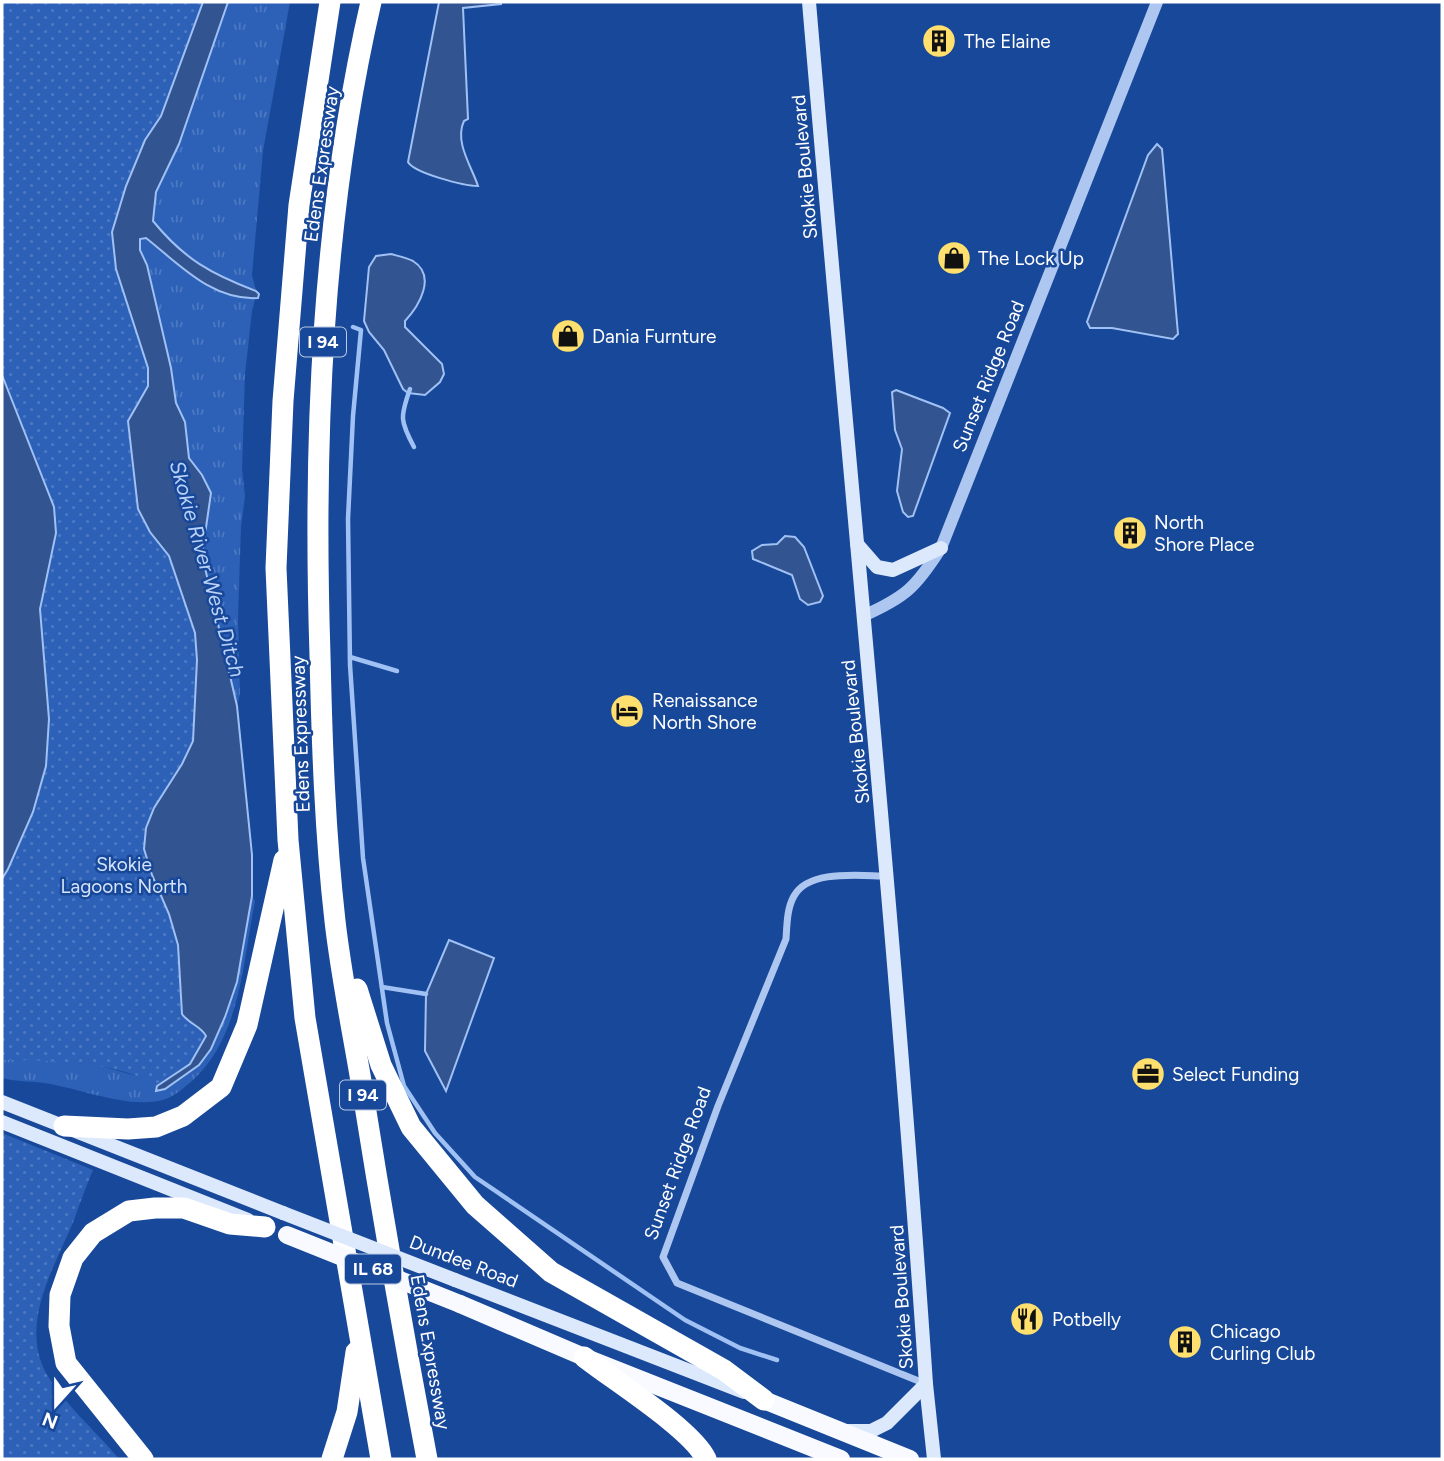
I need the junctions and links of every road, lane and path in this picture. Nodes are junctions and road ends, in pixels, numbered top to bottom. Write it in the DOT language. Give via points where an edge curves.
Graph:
graph roads {
  1 [pos="330,2"];
  2 [pos="371,2"];
  3 [pos="809,2"];
  4 [pos="1157,2"];
  5 [pos="856,542"];
  6 [pos="941,548"];
  7 [pos="863,616"];
  8 [pos="288,841"];
  9 [pos="887,876"];
  10 [pos="335,922"];
  11 [pos="2,1102"];
  12 [pos="2,1122"];
  13 [pos="64,1126"];
  14 [pos="265,1227"];
  15 [pos="359,1333"];
  16 [pos="584,1357"];
  17 [pos="926,1384"];
  18 [pos="764,1400"];
  19 [pos="843,1431"];
  20 [pos="143,1459"];
  21 [pos="332,1459"];
  22 [pos="381,1459"];
  23 [pos="427,1459"];
  24 [pos="706,1459"];
  25 [pos="841,1459"];
  26 [pos="910,1459"];
  27 [pos="934,1459"];
  1 -- 8 [label="highway, Edens Expressway / I 94" via="299,205 283,401 276,568"];
  2 -- 10 [label="highway, Edens Expressway / I 94" via="341,173 322,347 316,540 325,796"];
  3 -- 5 [label="main road, Skokie Boulevard"];
  4 -- 6 [label="street, Sunset Ridge Road"];
  5 -- 6 [label="main road" via="877,567 893,570"];
  5 -- 7 [label="main road, Skokie Boulevard"];
  6 -- 7 [label="street, Sunset Ridge Road" via="922,577 896,601"];
  7 -- 9 [label="main road, Skokie Boulevard"];
  8 -- 13 [label="highway" via="247,1026 220,1087 183,1116 156,1126"];
  8 -- 15 [label="highway, Edens Expressway / I 94" via="305,1018"];
  9 -- 17 [label="main road, Skokie Boulevard"];
  9 -- 17 [label="street, Sunset Ridge Road" via="818,877 795,894 786,939 663,1257 677,1283"];
  10 -- 18 [label="highway" via="381,1065 405,1115 475,1205 551,1272 724,1370"];
  10 -- 23 [label="highway, Edens Expressway / I 94"];
  11 -- 13 [label="main road, Dundee Road"];
  12 -- 14 [label="main road"];
  13 -- 18 [label="main road, Dundee Road, bridge"];
  14 -- 16 [label="main road, IL 68, bridge"];
  14 -- 20 [label="highway" via="230,1224 184,1208 129,1211 93,1233 73,1258 60,1295 65,1363"];
  15 -- 21 [label="highway" via="347,1412"];
  15 -- 22 [label="highway, Edens Expressway / I 94"];
  16 -- 24 [label="highway" via="656,1410 701,1449"];
  16 -- 25 [label="main road, IL 68"];
  17 -- 19 [label="main road" via="887,1423 871,1432"];
  17 -- 27 [label="main road, Skokie Boulevard"];
  18 -- 19 [label="main road, Dundee Road"];
  19 -- 26 [label="main road, Dundee Road"];
}
